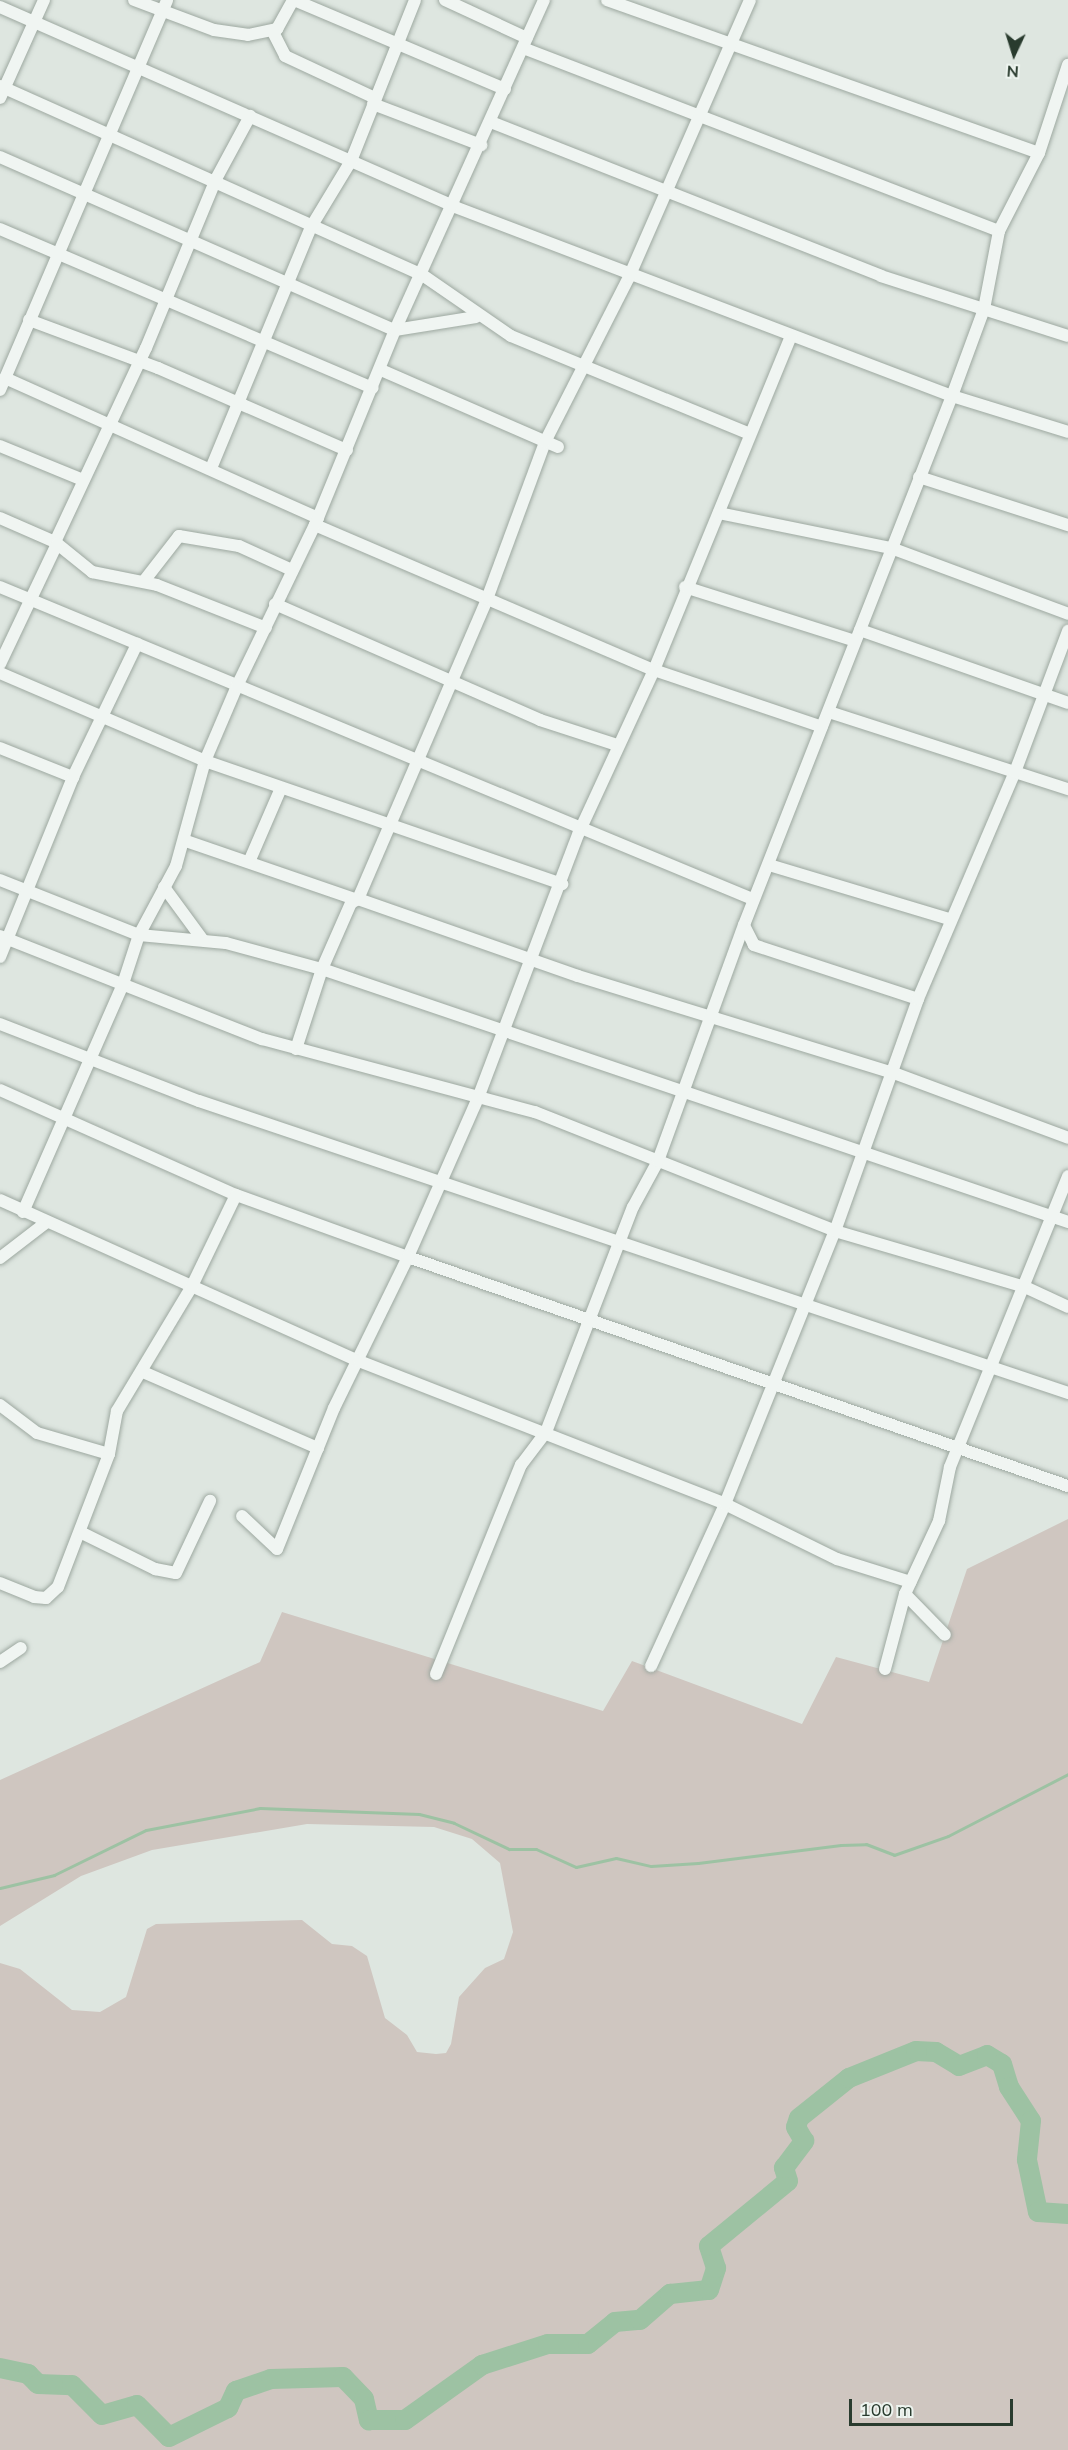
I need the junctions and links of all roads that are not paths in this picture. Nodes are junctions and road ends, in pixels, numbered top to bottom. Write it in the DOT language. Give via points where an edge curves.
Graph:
graph roads {
  1 [pos="44,0"];
  2 [pos="134,0"];
  3 [pos="167,0"];
  4 [pos="293,0"];
  5 [pos="416,0"];
  6 [pos="445,0"];
  7 [pos="544,0"];
  8 [pos="607,0"];
  9 [pos="750,0"];
  10 [pos="0,7"];
  11 [pos="161,13"];
  12 [pos="34,23"];
  13 [pos="273,32"];
  14 [pos="731,41"];
  15 [pos="399,43"];
  16 [pos="525,43"];
  17 [pos="141,68"];
  18 [pos="1067,71"];
  19 [pos="505,89"];
  20 [pos="2,91"];
  21 [pos="374,101"];
  22 [pos="250,116"];
  23 [pos="696,116"];
  24 [pos="491,122"];
  25 [pos="107,133"];
  26 [pos="482,145"];
  27 [pos="1039,153"];
  28 [pos="0,157"];
  29 [pos="351,161"];
  30 [pos="216,179"];
  31 [pos="83,192"];
  32 [pos="668,192"];
  33 [pos="455,207"];
  34 [pos="311,227"];
  35 [pos="0,229"];
  36 [pos="999,231"];
  37 [pos="191,244"];
  38 [pos="58,250"];
  39 [pos="422,274"];
  40 [pos="285,285"];
  41 [pos="167,302"];
  42 [pos="984,309"];
  43 [pos="476,317"];
  44 [pos="29,320"];
  45 [pos="395,330"];
  46 [pos="791,336"];
  47 [pos="1068,336"];
  48 [pos="261,342"];
  49 [pos="139,361"];
  50 [pos="583,368"];
  51 [pos="381,370"];
  52 [pos="3,384"];
  53 [pos="372,388"];
  54 [pos="952,396"];
  55 [pos="237,404"];
  56 [pos="107,423"];
  57 [pos="1068,432"];
  58 [pos="750,434"];
  59 [pos="545,442"];
  60 [pos="0,446"];
  61 [pos="558,447"];
  62 [pos="347,450"];
  63 [pos="212,466"];
  64 [pos="919,477"];
  65 [pos="83,480"];
  66 [pos="719,513"];
  67 [pos="0,518"];
  68 [pos="317,522"];
  69 [pos="1068,525"];
  70 [pos="56,543"];
  71 [pos="891,548"];
  72 [pos="292,570"];
  73 [pos="144,581"];
  74 [pos="0,587"];
  75 [pos="685,587"];
  76 [pos="30,599"];
  77 [pos="487,599"];
  78 [pos="275,603"];
  79 [pos="1068,614"];
  80 [pos="266,628"];
  81 [pos="1068,631"];
  82 [pos="857,636"];
  83 [pos="137,644"];
  84 [pos="0,664"];
  85 [pos="654,670"];
  86 [pos="0,673"];
  87 [pos="454,678"];
  88 [pos="237,686"];
  89 [pos="1043,694"];
  90 [pos="1068,703"];
  91 [pos="829,712"];
  92 [pos="100,717"];
  93 [pos="822,727"];
  94 [pos="617,745"];
  95 [pos="0,748"];
  96 [pos="206,761"];
  97 [pos="415,762"];
  98 [pos="1016,772"];
  99 [pos="73,777"];
  100 [pos="281,788"];
  101 [pos="1068,789"];
  102 [pos="392,825"];
  103 [pos="579,832"];
  104 [pos="186,841"];
  105 [pos="249,862"];
  106 [pos="769,865"];
  107 [pos="0,880"];
  108 [pos="562,884"];
  109 [pos="164,887"];
  110 [pos="24,890"];
  111 [pos="750,898"];
  112 [pos="356,899"];
  113 [pos="949,919"];
  114 [pos="744,925"];
  115 [pos="139,935"];
  116 [pos="4,938"];
  117 [pos="203,940"];
  118 [pos="0,957"];
  119 [pos="531,957"];
  120 [pos="322,969"];
  121 [pos="122,987"];
  122 [pos="918,999"];
  123 [pos="711,1014"];
  124 [pos="0,1024"];
  125 [pos="501,1031"];
  126 [pos="296,1049"];
  127 [pos="86,1060"];
  128 [pos="891,1072"];
  129 [pos="0,1090"];
  130 [pos="682,1092"];
  131 [pos="478,1098"];
  132 [pos="62,1119"];
  133 [pos="1068,1138"];
  134 [pos="861,1152"];
  135 [pos="658,1161"];
  136 [pos="1068,1176"];
  137 [pos="441,1180"];
  138 [pos="236,1195"];
  139 [pos="0,1200"];
  140 [pos="23,1212"];
  141 [pos="1051,1216"];
  142 [pos="46,1222"];
  143 [pos="1068,1222"];
  144 [pos="835,1231"];
  145 [pos="620,1243"];
  146 [pos="408,1257"];
  147 [pos="0,1258"];
  148 [pos="1026,1287"];
  149 [pos="191,1288"];
  150 [pos="805,1304"];
  151 [pos="1068,1307"];
  152 [pos="589,1318"];
  153 [pos="359,1361"];
  154 [pos="990,1367"];
  155 [pos="143,1372"];
  156 [pos="773,1384"];
  157 [pos="1068,1393"];
  158 [pos="0,1405"];
  159 [pos="546,1432"];
  160 [pos="318,1448"];
  161 [pos="959,1449"];
  162 [pos="109,1454"];
  163 [pos="1068,1486"];
  164 [pos="210,1501"];
  165 [pos="725,1504"];
  166 [pos="242,1516"];
  167 [pos="80,1532"];
  168 [pos="911,1582"];
  169 [pos="0,1583"];
  170 [pos="905,1594"];
  171 [pos="945,1635"];
  172 [pos="21,1648"];
  173 [pos="0,1662"];
  174 [pos="651,1666"];
  175 [pos="885,1669"];
  176 [pos="436,1674"];
  1 -- 12 [label="street"];
  2 -- 11 [label="street"];
  3 -- 11 [label="street"];
  4 -- 13 [label="street"];
  4 -- 15 [label="street"];
  5 -- 15 [label="street"];
  6 -- 16 [label="street"];
  7 -- 16 [label="street"];
  8 -- 14 [label="street"];
  9 -- 14 [label="street"];
  10 -- 12 [label="street"];
  11 -- 13 [label="street" via="233,34"];
  11 -- 17 [label="street"];
  12 -- 17 [label="street"];
  12 -- 20 [label="street"];
  13 -- 21 [label="street" via="285,56"];
  14 -- 23 [label="street"];
  14 -- 27 [label="street"];
  15 -- 19 [label="street"];
  15 -- 21 [label="street"];
  16 -- 19 [label="street"];
  16 -- 23 [label="street"];
  17 -- 22 [label="street"];
  17 -- 25 [label="street"];
  18 -- 27 [label="street"];
  19 -- 24 [label="street"];
  20 -- 25 [label="street"];
  21 -- 26 [label="street"];
  21 -- 29 [label="street"];
  22 -- 29 [label="street"];
  22 -- 30 [label="street"];
  23 -- 32 [label="street"];
  23 -- 36 [label="street"];
  24 -- 26 [label="street"];
  24 -- 32 [label="street"];
  25 -- 30 [label="street"];
  25 -- 31 [label="street"];
  26 -- 33 [label="street"];
  27 -- 36 [label="street"];
  28 -- 31 [label="street"];
  29 -- 33 [label="street"];
  29 -- 34 [label="street"];
  30 -- 34 [label="street"];
  30 -- 37 [label="street"];
  31 -- 37 [label="street"];
  31 -- 38 [label="street"];
  32 -- 42 [label="street" via="881,276"];
  32 -- 50 [label="street"];
  33 -- 39 [label="street"];
  33 -- 46 [label="street"];
  34 -- 39 [label="street"];
  34 -- 40 [label="street"];
  35 -- 38 [label="street"];
  36 -- 42 [label="street"];
  37 -- 40 [label="street"];
  37 -- 41 [label="street"];
  38 -- 41 [label="street"];
  38 -- 44 [label="street"];
  39 -- 43 [label="street"];
  39 -- 45 [label="street"];
  40 -- 45 [label="street"];
  40 -- 48 [label="street"];
  41 -- 48 [label="street"];
  41 -- 49 [label="street"];
  42 -- 47 [label="street"];
  42 -- 54 [label="street"];
  43 -- 45 [label="street"];
  43 -- 50 [label="street"];
  44 -- 49 [label="street"];
  44 -- 52 [label="street"];
  45 -- 51 [label="street"];
  46 -- 54 [label="street"];
  46 -- 58 [label="street"];
  48 -- 53 [label="street"];
  48 -- 55 [label="street"];
  49 -- 55 [label="street"];
  49 -- 56 [label="street"];
  50 -- 58 [label="street"];
  50 -- 59 [label="street"];
  51 -- 53 [label="street"];
  51 -- 59 [label="street"];
  52 -- 56 [label="street"];
  53 -- 62 [label="street"];
  54 -- 57 [label="street"];
  54 -- 64 [label="street"];
  55 -- 62 [label="street"];
  55 -- 63 [label="street"];
  56 -- 63 [label="street"];
  56 -- 65 [label="street"];
  58 -- 66 [label="street"];
  59 -- 61 [label="street"];
  59 -- 77 [label="street"];
  60 -- 65 [label="street"];
  62 -- 68 [label="street"];
  63 -- 68 [label="street"];
  64 -- 69 [label="street"];
  64 -- 71 [label="street"];
  65 -- 70 [label="street"];
  66 -- 71 [label="street"];
  66 -- 75 [label="street"];
  67 -- 70 [label="street"];
  68 -- 72 [label="street"];
  68 -- 77 [label="street"];
  70 -- 73 [label="street" via="92,572"];
  70 -- 76 [label="street"];
  71 -- 79 [label="street"];
  71 -- 82 [label="street"];
  72 -- 73 [label="street" via="239,546 179,536"];
  72 -- 78 [label="street"];
  73 -- 80 [label="street"];
  74 -- 76 [label="street"];
  75 -- 82 [label="street"];
  75 -- 85 [label="street"];
  76 -- 83 [label="street"];
  76 -- 84 [label="street"];
  77 -- 85 [label="street"];
  77 -- 87 [label="street"];
  78 -- 80 [label="street"];
  78 -- 87 [label="street"];
  80 -- 88 [label="street"];
  81 -- 89 [label="street"];
  82 -- 89 [label="street"];
  82 -- 91 [label="street"];
  83 -- 88 [label="street"];
  83 -- 92 [label="street"];
  85 -- 93 [label="street"];
  85 -- 94 [label="street"];
  86 -- 92 [label="street"];
  87 -- 94 [label="street" via="540,720"];
  87 -- 97 [label="street"];
  88 -- 96 [label="street"];
  88 -- 97 [label="street"];
  89 -- 90 [label="street"];
  89 -- 98 [label="street"];
  91 -- 93 [label="street"];
  91 -- 98 [label="street"];
  92 -- 96 [label="street"];
  92 -- 99 [label="street"];
  93 -- 106 [label="street"];
  94 -- 103 [label="street"];
  95 -- 99 [label="street"];
  96 -- 100 [label="street"];
  96 -- 104 [label="street"];
  97 -- 102 [label="street"];
  97 -- 103 [label="street"];
  98 -- 101 [label="street"];
  98 -- 113 [label="street"];
  99 -- 110 [label="street"];
  100 -- 102 [label="street"];
  100 -- 105 [label="street"];
  102 -- 108 [label="street"];
  102 -- 112 [label="street"];
  103 -- 108 [label="street"];
  103 -- 111 [label="street"];
  104 -- 105 [label="street"];
  104 -- 109 [label="street"];
  105 -- 112 [label="street"];
  106 -- 111 [label="street"];
  106 -- 113 [label="street"];
  107 -- 110 [label="street"];
  108 -- 119 [label="street"];
  109 -- 115 [label="street"];
  109 -- 117 [label="street"];
  110 -- 115 [label="street"];
  110 -- 116 [label="street"];
  111 -- 114 [label="street"];
  112 -- 119 [label="street"];
  112 -- 120 [label="street"];
  113 -- 122 [label="street"];
  114 -- 122 [label="street" via="754,945"];
  114 -- 123 [label="street"];
  115 -- 117 [label="street"];
  115 -- 121 [label="street"];
  116 -- 118 [label="street"];
  116 -- 121 [label="street"];
  117 -- 120 [label="street"];
  119 -- 123 [label="street"];
  119 -- 125 [label="street"];
  120 -- 125 [label="street"];
  120 -- 126 [label="street"];
  121 -- 126 [label="street"];
  121 -- 127 [label="street"];
  122 -- 128 [label="street"];
  123 -- 128 [label="street"];
  123 -- 130 [label="street"];
  124 -- 127 [label="street"];
  125 -- 130 [label="street"];
  125 -- 131 [label="street"];
  126 -- 131 [label="street"];
  127 -- 132 [label="street"];
  127 -- 137 [label="street"];
  128 -- 133 [label="street"];
  128 -- 134 [label="street"];
  129 -- 132 [label="street"];
  130 -- 134 [label="street"];
  130 -- 135 [label="street"];
  131 -- 135 [label="street" via="535,1112"];
  131 -- 137 [label="street"];
  132 -- 138 [label="street"];
  132 -- 140 [label="street"];
  134 -- 141 [label="street"];
  134 -- 144 [label="street"];
  135 -- 144 [label="street"];
  135 -- 145 [label="street"];
  136 -- 141 [label="street"];
  137 -- 145 [label="street"];
  137 -- 146 [label="street"];
  138 -- 146 [label="street"];
  138 -- 149 [label="street"];
  139 -- 140 [label="street"];
  140 -- 142 [label="street"];
  141 -- 143 [label="street"];
  141 -- 148 [label="street"];
  142 -- 147 [label="street"];
  142 -- 149 [label="street"];
  144 -- 148 [label="street"];
  144 -- 150 [label="street"];
  145 -- 150 [label="street"];
  145 -- 152 [label="street"];
  146 -- 152 [label="street"];
  146 -- 153 [label="street"];
  148 -- 151 [label="street"];
  148 -- 154 [label="street"];
  149 -- 153 [label="street"];
  149 -- 155 [label="street"];
  150 -- 154 [label="street"];
  150 -- 156 [label="street"];
  152 -- 156 [label="street"];
  152 -- 159 [label="street"];
  153 -- 159 [label="street"];
  153 -- 160 [label="street"];
  154 -- 157 [label="street"];
  154 -- 161 [label="street"];
  155 -- 160 [label="street"];
  155 -- 162 [label="street" via="117,1411"];
  156 -- 161 [label="street"];
  156 -- 165 [label="street"];
  158 -- 162 [label="street" via="37,1433"];
  159 -- 165 [label="street"];
  159 -- 176 [label="street" via="521,1466"];
  160 -- 166 [label="street" via="277,1549"];
  161 -- 163 [label="street"];
  161 -- 168 [label="street" via="939,1521"];
  162 -- 167 [label="street"];
  164 -- 167 [label="street" via="176,1573 155,1569"];
  165 -- 168 [label="street" via="837,1559"];
  165 -- 174 [label="street"];
  167 -- 169 [label="street" via="53,1594 34,1598"];
  168 -- 170 [label="street"];
  170 -- 171 [label="street"];
  170 -- 175 [label="street"];
  172 -- 173 [label="street"];
}
